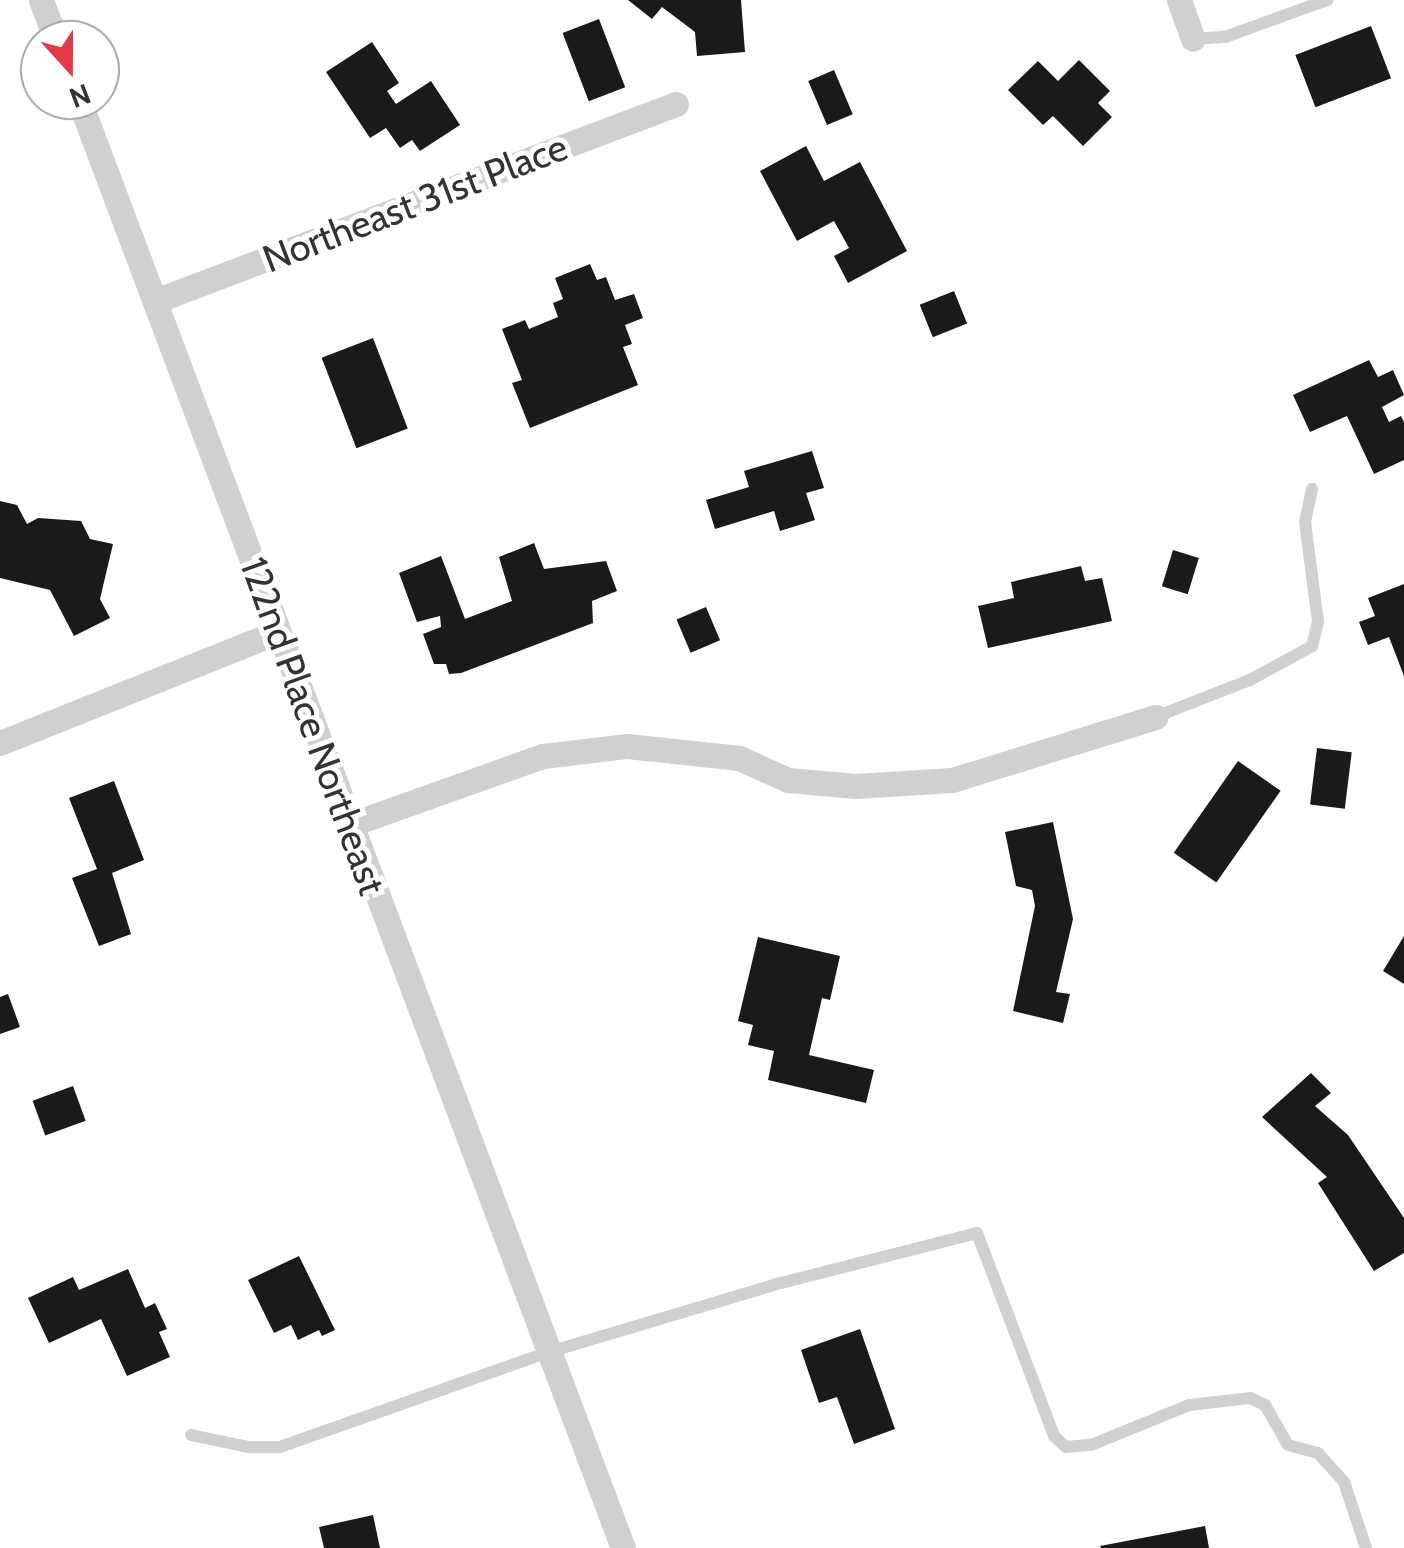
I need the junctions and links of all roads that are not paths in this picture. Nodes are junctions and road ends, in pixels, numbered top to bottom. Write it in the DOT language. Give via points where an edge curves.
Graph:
graph roads {
  1 [pos="1178,0"];
  2 [pos="1327,0"];
  3 [pos="1193,39"];
  4 [pos="676,104"];
  5 [pos="87,120"];
  6 [pos="155,301"];
  7 [pos="1312,489"];
  8 [pos="278,632"];
  9 [pos="1154,718"];
  10 [pos="0,743"];
  11 [pos="349,825"];
  12 [pos="549,1352"];
  13 [pos="190,1436"];
  14 [pos="623,1548"];
  15 [pos="1366,1548"];
  1 -- 3 [label="street"];
  2 -- 3 [label="lane" via="1225,36"];
  4 -- 6 [label="street, Northeast 31st Place"];
  5 -- 6 [label="street, 122nd Place Northeast"];
  6 -- 8 [label="street, 122nd Place Northeast"];
  7 -- 9 [label="lane" via="1304,522 1318,622 1312,646 1250,680"];
  8 -- 10 [label="street"];
  8 -- 11 [label="street, 122nd Place Northeast"];
  9 -- 11 [label="street" via="952,780 856,786 788,780 739,758 627,746 543,756"];
  11 -- 12 [label="street, 122nd Place Northeast"];
  12 -- 13 [label="lane" via="280,1447"];
  12 -- 14 [label="street, 122nd Place Northeast"];
  12 -- 15 [label="lane" via="977,1232 1054,1436 1066,1447 1091,1445 1189,1405 1250,1398 1264,1404 1288,1445 1318,1453 1344,1482"];
}
